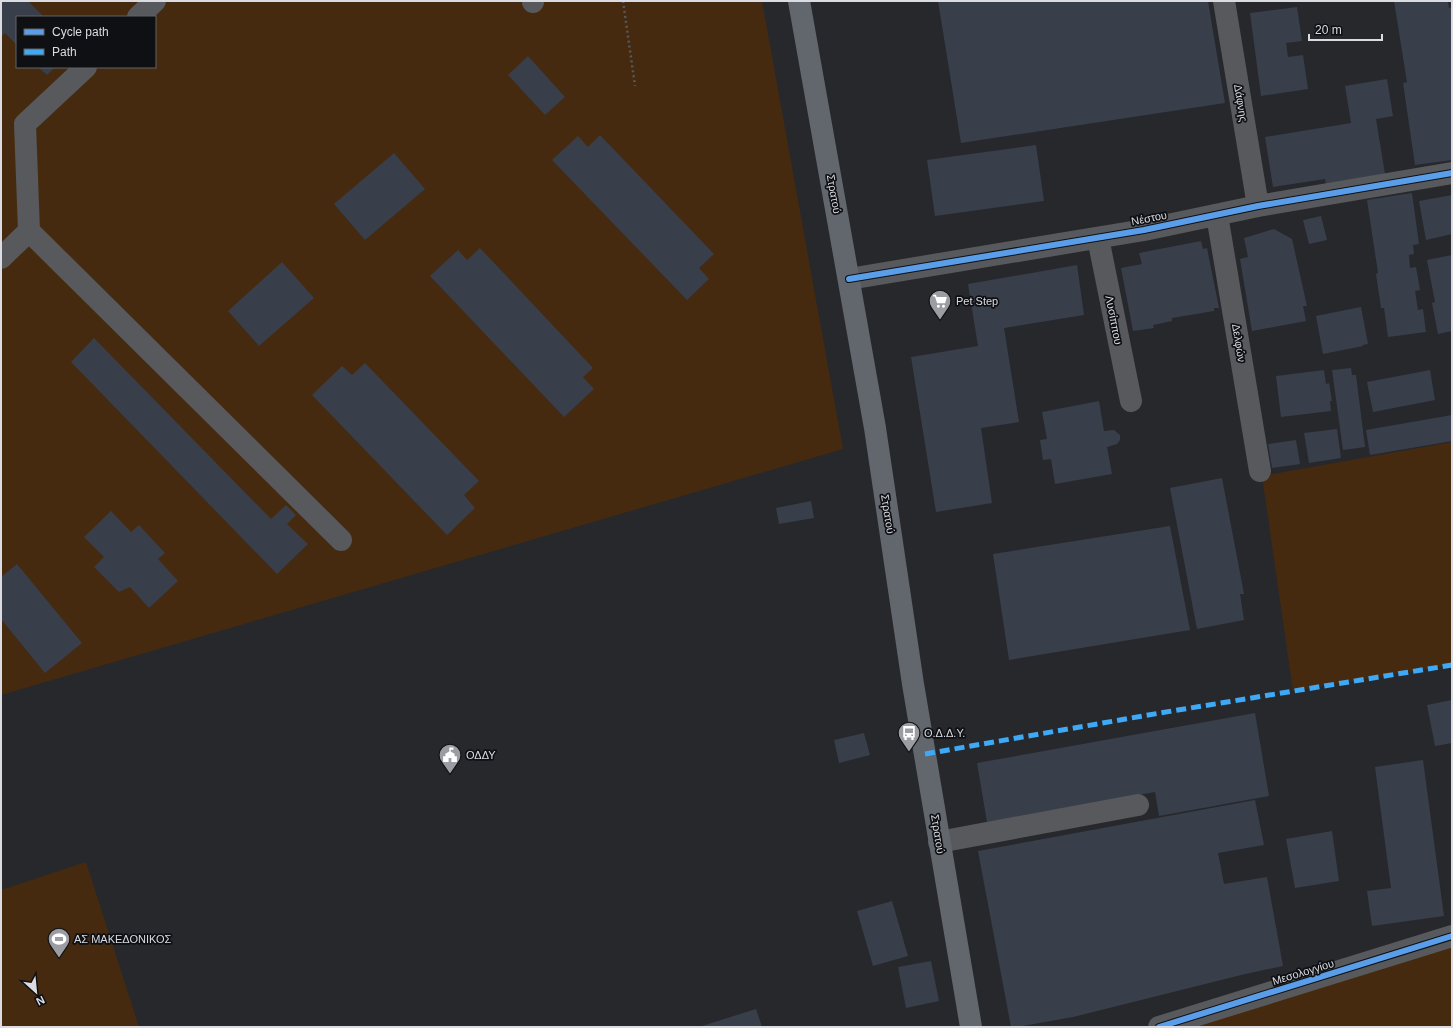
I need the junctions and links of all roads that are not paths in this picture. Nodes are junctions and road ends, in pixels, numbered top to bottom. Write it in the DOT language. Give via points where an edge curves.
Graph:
graph roads {
  1 [pos="155,1"];
  2 [pos="799,1"];
  3 [pos="1224,1"];
  4 [pos="139,16"];
  5 [pos="85,68"];
  6 [pos="1452,173"];
  7 [pos="1258,206"];
  8 [pos="1218,215"];
  9 [pos="29,231"];
  10 [pos="1098,238"];
  11 [pos="1,258"];
  12 [pos="849,279"];
  13 [pos="1131,401"];
  14 [pos="1260,471"];
  15 [pos="341,540"];
  16 [pos="1138,805"];
  17 [pos="939,842"];
  18 [pos="1452,936"];
  19 [pos="971,1027"];
  20 [pos="1159,1027"];
  1 -- 4 [label="street"];
  2 -- 12 [label="main road, Στρατού"];
  3 -- 7 [label="street, Δάφνης"];
  5 -- 9 [label="street" via="26,124"];
  6 -- 7 [label="street, Νέστου"];
  7 -- 8 [label="street, Νέστου"];
  8 -- 10 [label="street, Νέστου"];
  8 -- 14 [label="street, Δελφών"];
  9 -- 11 [label="street"];
  9 -- 15 [label="street"];
  10 -- 12 [label="street, Νέστου"];
  10 -- 13 [label="street, Λυσίππου"];
  12 -- 17 [label="main road, Στρατού" via="875,428"];
  16 -- 17 [label="street"];
  17 -- 19 [label="main road, Στρατού"];
  18 -- 20 [label="street, Μεσολογγίου"];
}
